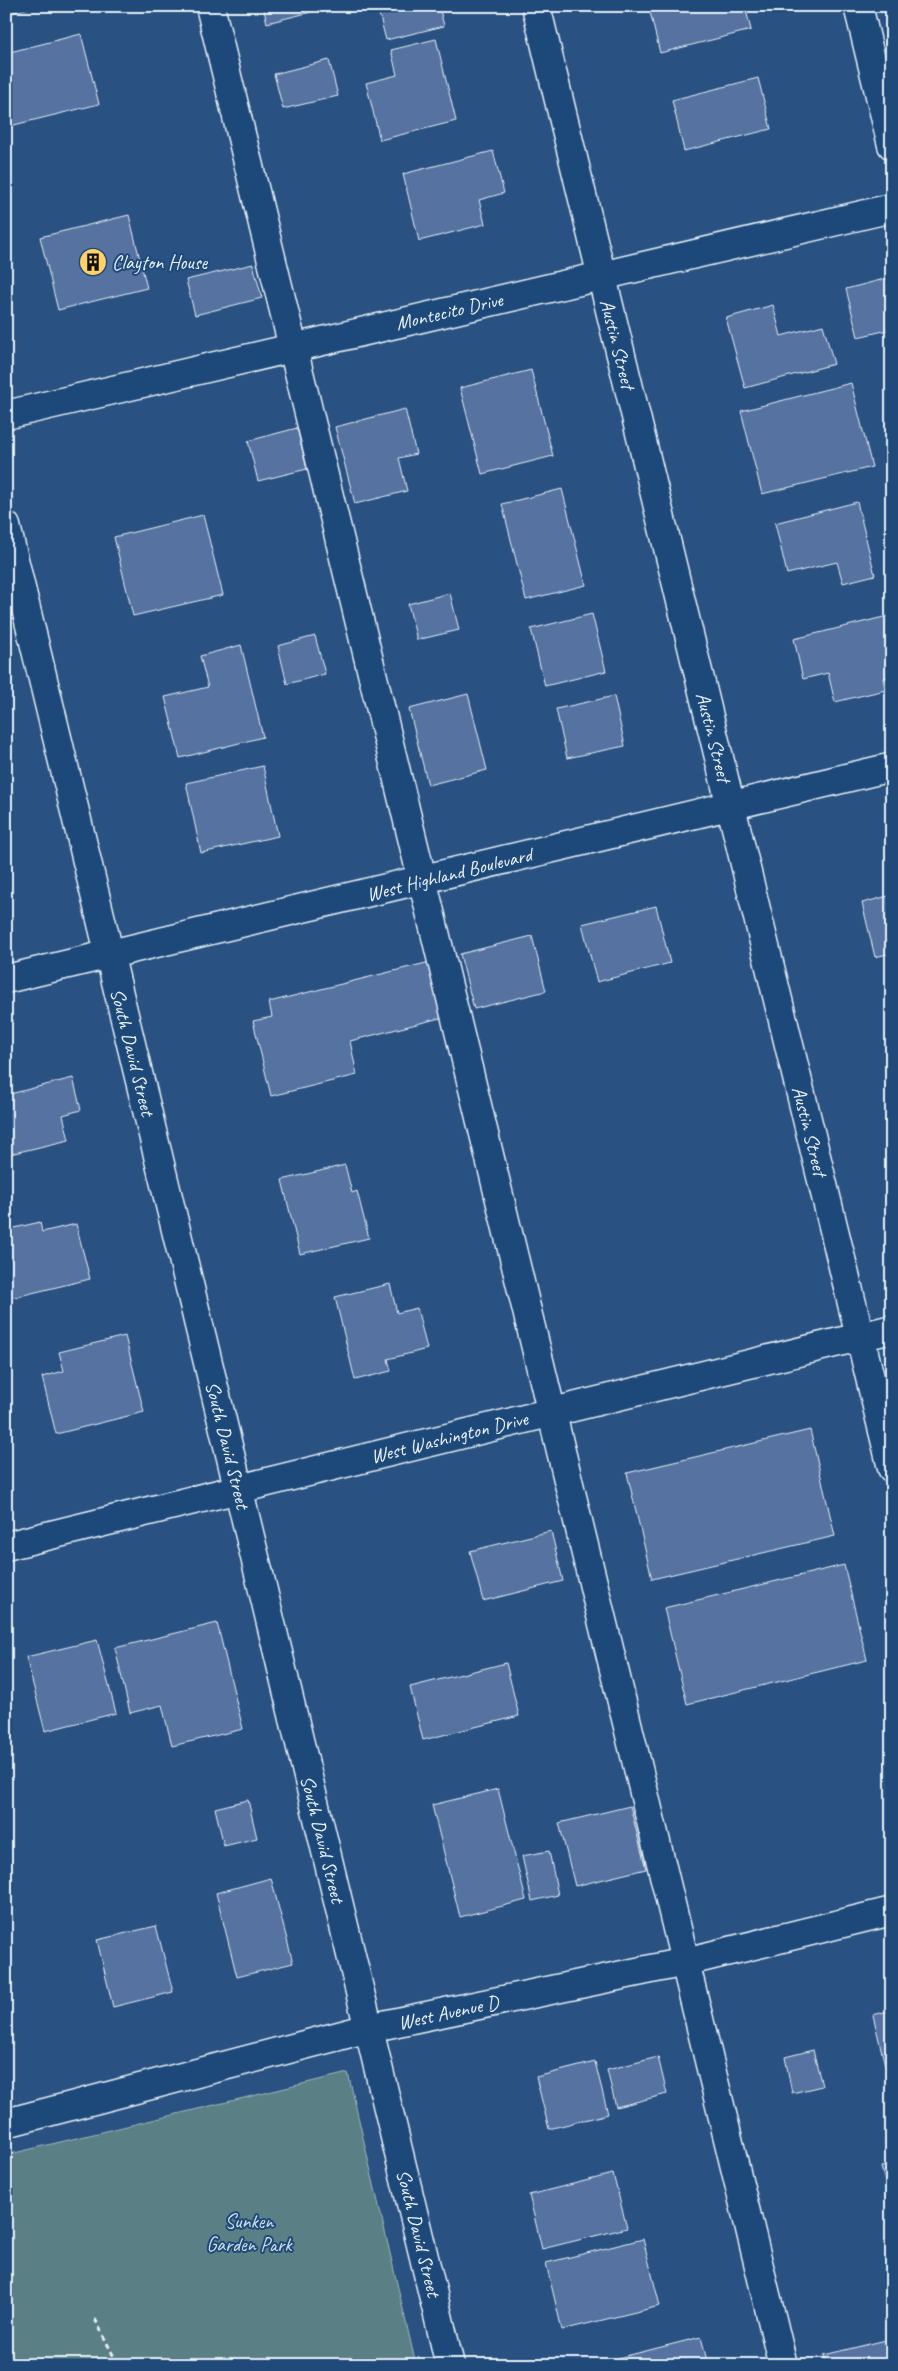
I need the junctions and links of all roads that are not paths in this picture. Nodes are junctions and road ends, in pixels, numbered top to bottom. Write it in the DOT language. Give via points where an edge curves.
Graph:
graph roads {
  1 [pos="210,6"];
  2 [pos="536,6"];
  3 [pos="858,6"];
  4 [pos="892,145"];
  5 [pos="892,208"];
  6 [pos="602,275"];
  7 [pos="293,347"];
  8 [pos="6,415"];
  9 [pos="6,526"];
  10 [pos="892,767"];
  11 [pos="731,806"];
  12 [pos="422,880"];
  13 [pos="110,956"];
  14 [pos="6,979"];
  15 [pos="892,1329"];
  16 [pos="860,1337"];
  17 [pos="551,1412"];
  18 [pos="892,1468"];
  19 [pos="239,1489"];
  20 [pos="6,1546"];
  21 [pos="892,1911"];
  22 [pos="685,1962"];
  23 [pos="369,2028"];
  24 [pos="6,2123"];
  25 [pos="450,2365"];
  26 [pos="782,2365"];
  1 -- 7 [label="street"];
  2 -- 6 [label="street, Austin Street"];
  3 -- 4 [label="street"];
  5 -- 6 [label="street, Montecito Drive"];
  6 -- 7 [label="street, Montecito Drive"];
  6 -- 11 [label="street, Austin Street"];
  7 -- 8 [label="street, Montecito Drive"];
  7 -- 12 [label="street"];
  9 -- 13 [label="street, South David Street"];
  10 -- 11 [label="street, West Highland Boulevard"];
  11 -- 12 [label="street, West Highland Boulevard"];
  11 -- 16 [label="street, Austin Street"];
  12 -- 13 [label="street, West Highland Boulevard"];
  12 -- 17 [label="street"];
  13 -- 14 [label="street, West Highland Boulevard"];
  13 -- 19 [label="street, South David Street"];
  15 -- 16 [label="street, West Washington Drive"];
  16 -- 17 [label="street, West Washington Drive"];
  16 -- 18 [label="street, Austin Street"];
  17 -- 19 [label="street, West Washington Drive"];
  17 -- 22 [label="street"];
  19 -- 20 [label="street, West Washington Drive"];
  19 -- 23 [label="street, South David Street"];
  21 -- 22 [label="street, West Avenue D"];
  22 -- 23 [label="street, West Avenue D"];
  22 -- 26 [label="street"];
  23 -- 24 [label="street, West Avenue D"];
  23 -- 25 [label="street, South David Street"];
}
